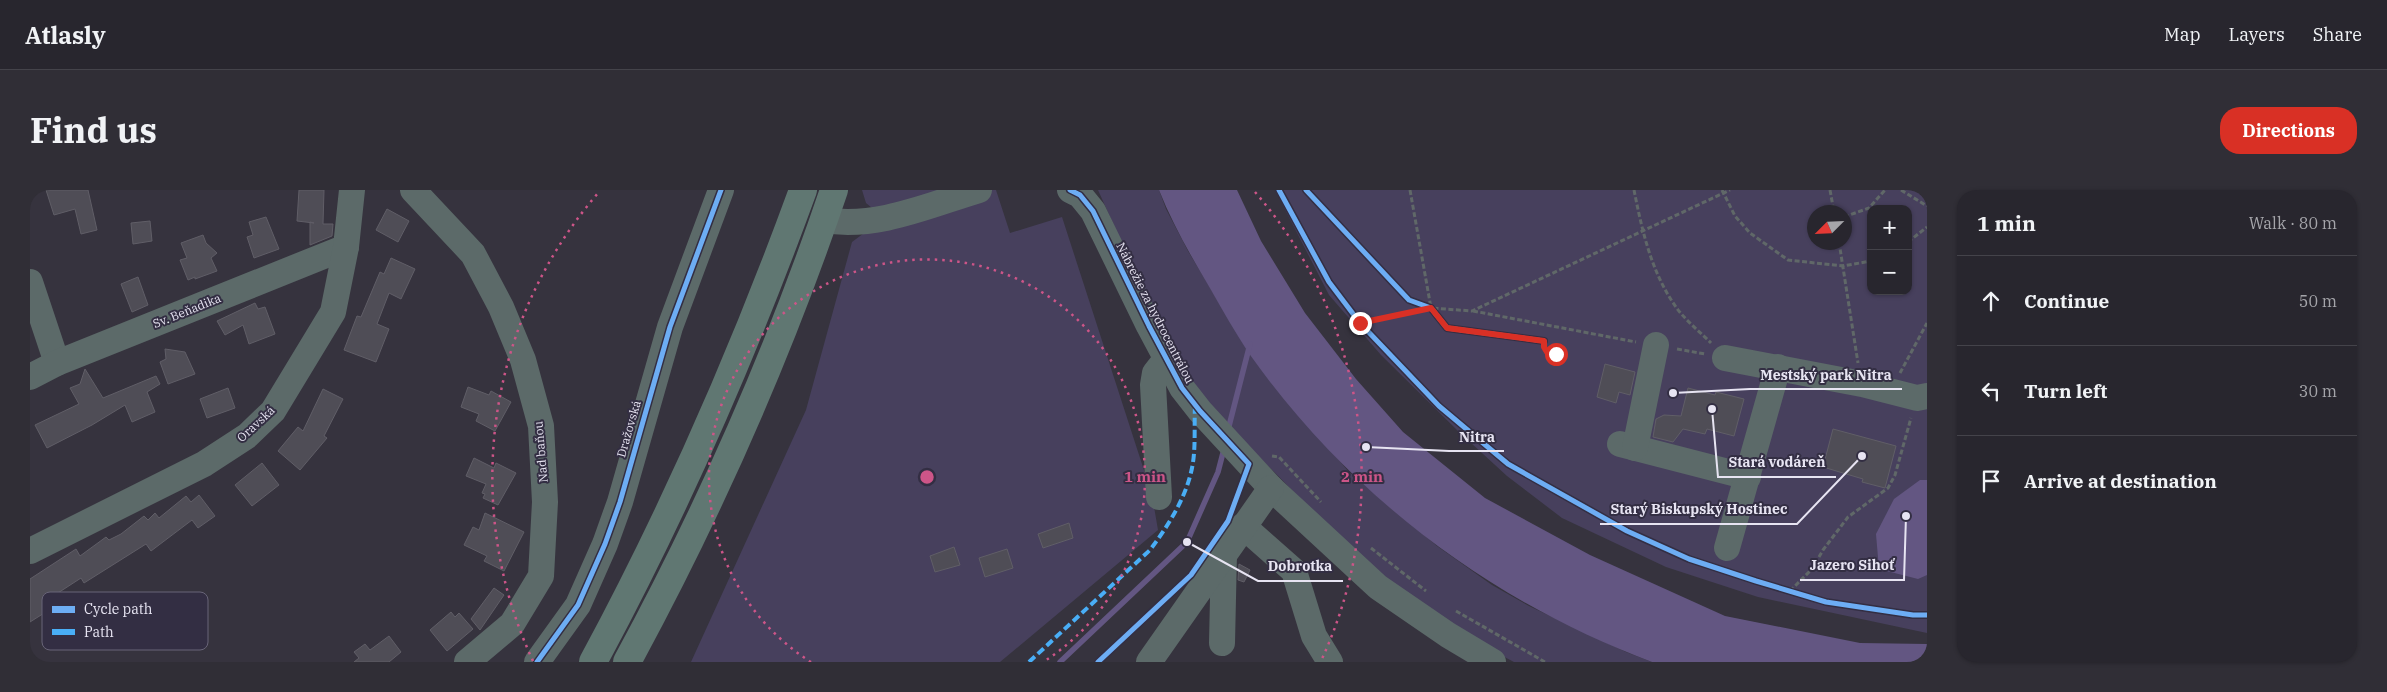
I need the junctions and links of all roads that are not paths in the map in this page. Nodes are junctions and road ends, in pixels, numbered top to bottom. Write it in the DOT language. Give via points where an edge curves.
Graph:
graph roads {
  1 [pos="352,190"];
  2 [pos="413,190"];
  3 [pos="721,190"];
  4 [pos="803,190"];
  5 [pos="834,190"];
  6 [pos="979,190"];
  7 [pos="1070,190"];
  8 [pos="824,220"];
  9 [pos="346,247"];
  10 [pos="30,282"];
  11 [pos="1656,346"];
  12 [pos="1725,358"];
  13 [pos="1166,359"];
  14 [pos="57,363"];
  15 [pos="1778,367"];
  16 [pos="30,377"];
  17 [pos="1922,397"];
  18 [pos="1748,477"];
  19 [pos="1271,488"];
  20 [pos="1159,497"];
  21 [pos="1243,526"];
  22 [pos="1728,548"];
  23 [pos="30,551"];
  24 [pos="1224,554"];
  25 [pos="1222,643"];
  26 [pos="593,657"];
  27 [pos="467,662"];
  28 [pos="537,662"];
  29 [pos="627,662"];
  30 [pos="1149,662"];
  31 [pos="1330,662"];
  32 [pos="1493,662"];
  1 -- 9 [label="street, Oravská"];
  2 -- 27 [label="street, Nad baňou" via="473,254 492,289 523,360 541,426 545,502 541,576 512,624"];
  3 -- 28 [label="street, Dražovská" via="670,327 605,544 578,604"];
  4 -- 26 [label="main road" via="734,366 682,484"];
  5 -- 8 [label="main road"];
  6 -- 8 [label="street" via="872,222 845,224"];
  7 -- 13 [label="street, Nábrežie za hydrocentrálou" via="1080,195 1092,211"];
  8 -- 29 [label="main road" via="784,330 737,440"];
  9 -- 14 [label="street, Sv. Beňadika"];
  9 -- 23 [label="street, Oravská" via="333,312 273,411 247,436 204,464"];
  10 -- 14 [label="street"];
  11 -- 18 [label="street" via="1627,446"];
  12 -- 15 [label="street"];
  13 -- 19 [label="street, Nábrežie za hydrocentrálou" via="1200,411"];
  13 -- 20 [label="street" via="1155,374 1153,385"];
  14 -- 16 [label="street, Sv. Beňadika"];
  15 -- 17 [label="street"];
  15 -- 18 [label="street"];
  18 -- 22 [label="street"];
  19 -- 21 [label="street"];
  19 -- 32 [label="street, Nábrežie za hydrocentrálou" via="1378,587"];
  21 -- 24 [label="street"];
  21 -- 31 [label="street" via="1294,571 1314,636"];
  24 -- 25 [label="street"];
  24 -- 30 [label="street"];
}
